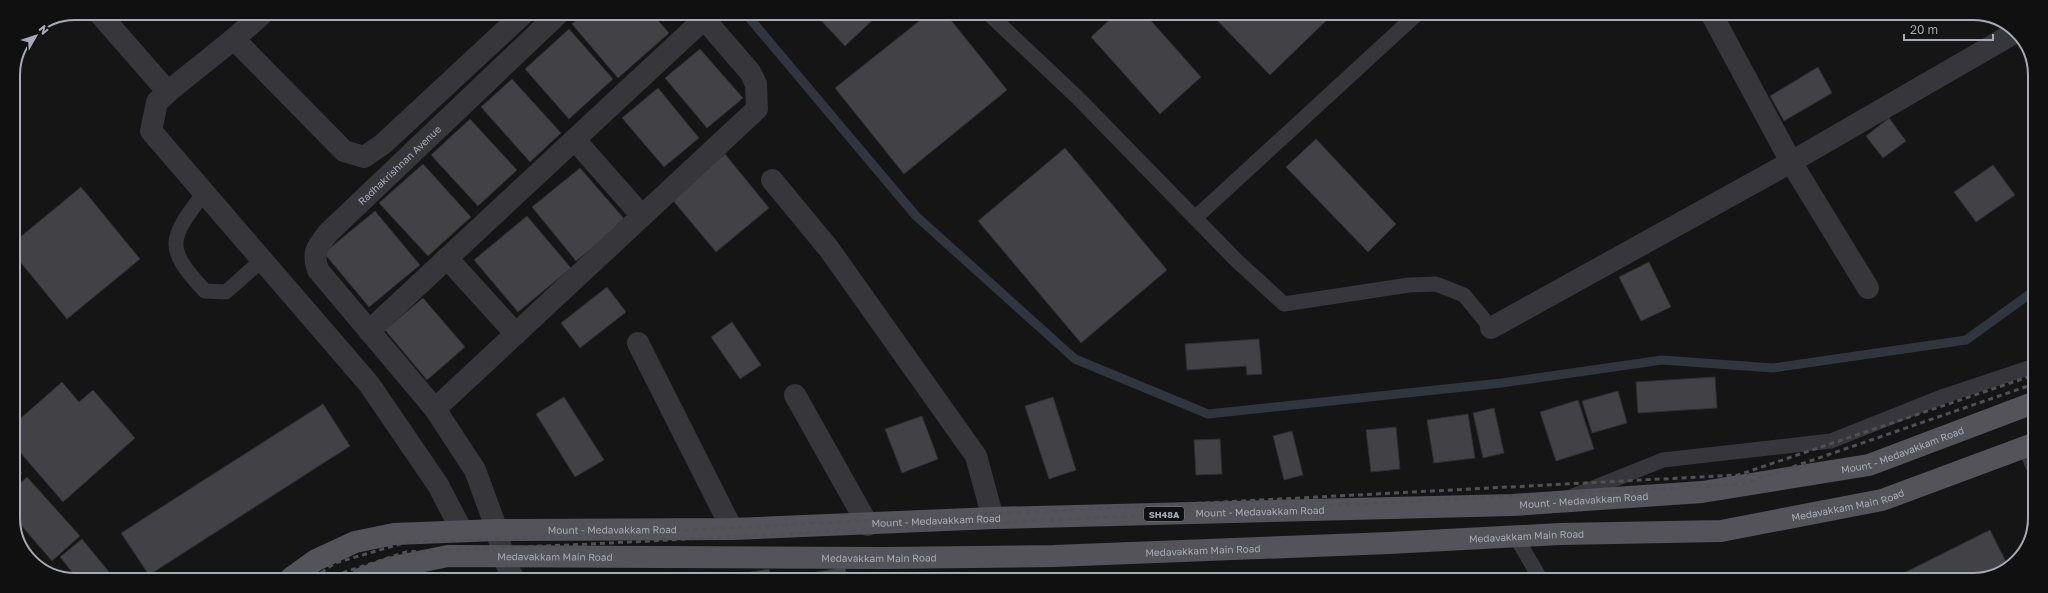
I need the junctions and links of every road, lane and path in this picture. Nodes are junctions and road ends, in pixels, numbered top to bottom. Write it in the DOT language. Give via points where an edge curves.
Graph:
graph roads {
  1 [pos="105,20"];
  2 [pos="256,20"];
  3 [pos="517,20"];
  4 [pos="552,20"];
  5 [pos="698,20"];
  6 [pos="705,20"];
  7 [pos="995,20"];
  8 [pos="1410,20"];
  9 [pos="1715,20"];
  10 [pos="2011,35"];
  11 [pos="235,40"];
  12 [pos="168,92"];
  13 [pos="575,140"];
  14 [pos="1791,162"];
  15 [pos="772,180"];
  16 [pos="204,193"];
  17 [pos="642,216"];
  18 [pos="1195,218"];
  19 [pos="447,258"];
  20 [pos="262,260"];
  21 [pos="1868,288"];
  22 [pos="1491,328"];
  23 [pos="369,331"];
  24 [pos="516,334"];
  25 [pos="638,343"];
  26 [pos="2028,368"];
  27 [pos="795,395"];
  28 [pos="2028,405"];
  29 [pos="435,409"];
  30 [pos="2028,454"];
  31 [pos="1557,502"];
  32 [pos="993,518"];
  33 [pos="868,525"];
  34 [pos="732,529"];
  35 [pos="496,530"];
  36 [pos="462,531"];
  37 [pos="1516,537"];
  38 [pos="503,557"];
  39 [pos="298,573"];
  40 [pos="376,573"];
  41 [pos="511,573"];
  42 [pos="1537,573"];
  1 -- 12 [label="street"];
  2 -- 11 [label="street"];
  3 -- 11 [label="street" via="383,144 364,157 344,151"];
  4 -- 23 [label="street, Radhakrishnan Avenue" via="328,233 317,247 314,259 318,270"];
  5 -- 13 [label="street"];
  6 -- 17 [label="street" via="750,72 756,84 757,109"];
  7 -- 18 [label="lane" via="1077,97"];
  8 -- 18 [label="lane"];
  9 -- 14 [label="street"];
  10 -- 14 [label="street"];
  11 -- 12 [label="street"];
  12 -- 16 [label="street" via="157,102 151,131"];
  13 -- 17 [label="street"];
  13 -- 19 [label="street"];
  14 -- 21 [label="street"];
  14 -- 22 [label="street"];
  15 -- 32 [label="street" via="829,249 976,456"];
  16 -- 20 [label="street"];
  16 -- 20 [label="lane" via="176,234 176,253 188,274 205,291 226,292"];
  17 -- 24 [label="street"];
  18 -- 22 [label="lane" via="1284,304 1409,285 1436,284 1464,295"];
  19 -- 23 [label="street"];
  19 -- 24 [label="street"];
  20 -- 36 [label="street" via="368,384 438,485"];
  23 -- 29 [label="street, Radhakrishnan Avenue"];
  24 -- 29 [label="street"];
  25 -- 34 [label="street"];
  26 -- 31 [label="lane" via="1944,396 1831,441 1663,460"];
  27 -- 33 [label="street"];
  28 -- 31 [label="main road, Mount - Medavakkam Road / SH48A" via="1869,465 1702,492"];
  29 -- 35 [label="street, Radhakrishnan Avenue" via="475,470"];
  30 -- 37 [label="main road, Medavakkam Main Road" via="1882,500 1721,531"];
  31 -- 32 [label="main road, Mount - Medavakkam Road / SH48A"];
  32 -- 33 [label="main road, Mount - Medavakkam Road / SH48A"];
  33 -- 34 [label="main road, Mount - Medavakkam Road / SH48A"];
  34 -- 35 [label="main road, Mount - Medavakkam Road / SH48A"];
  35 -- 36 [label="main road, Mount - Medavakkam Road / SH48A"];
  35 -- 38 [label="street, Radhakrishnan Avenue"];
  36 -- 39 [label="main road, Mount - Medavakkam Road / SH48A" via="394,534 355,542 316,560"];
  37 -- 38 [label="main road, Medavakkam Main Road" via="1054,556"];
  37 -- 42 [label="lane"];
  38 -- 40 [label="main road, Medavakkam Main Road" via="448,556"];
  38 -- 41 [label="street, Radhakrishnan Avenue"];
}
